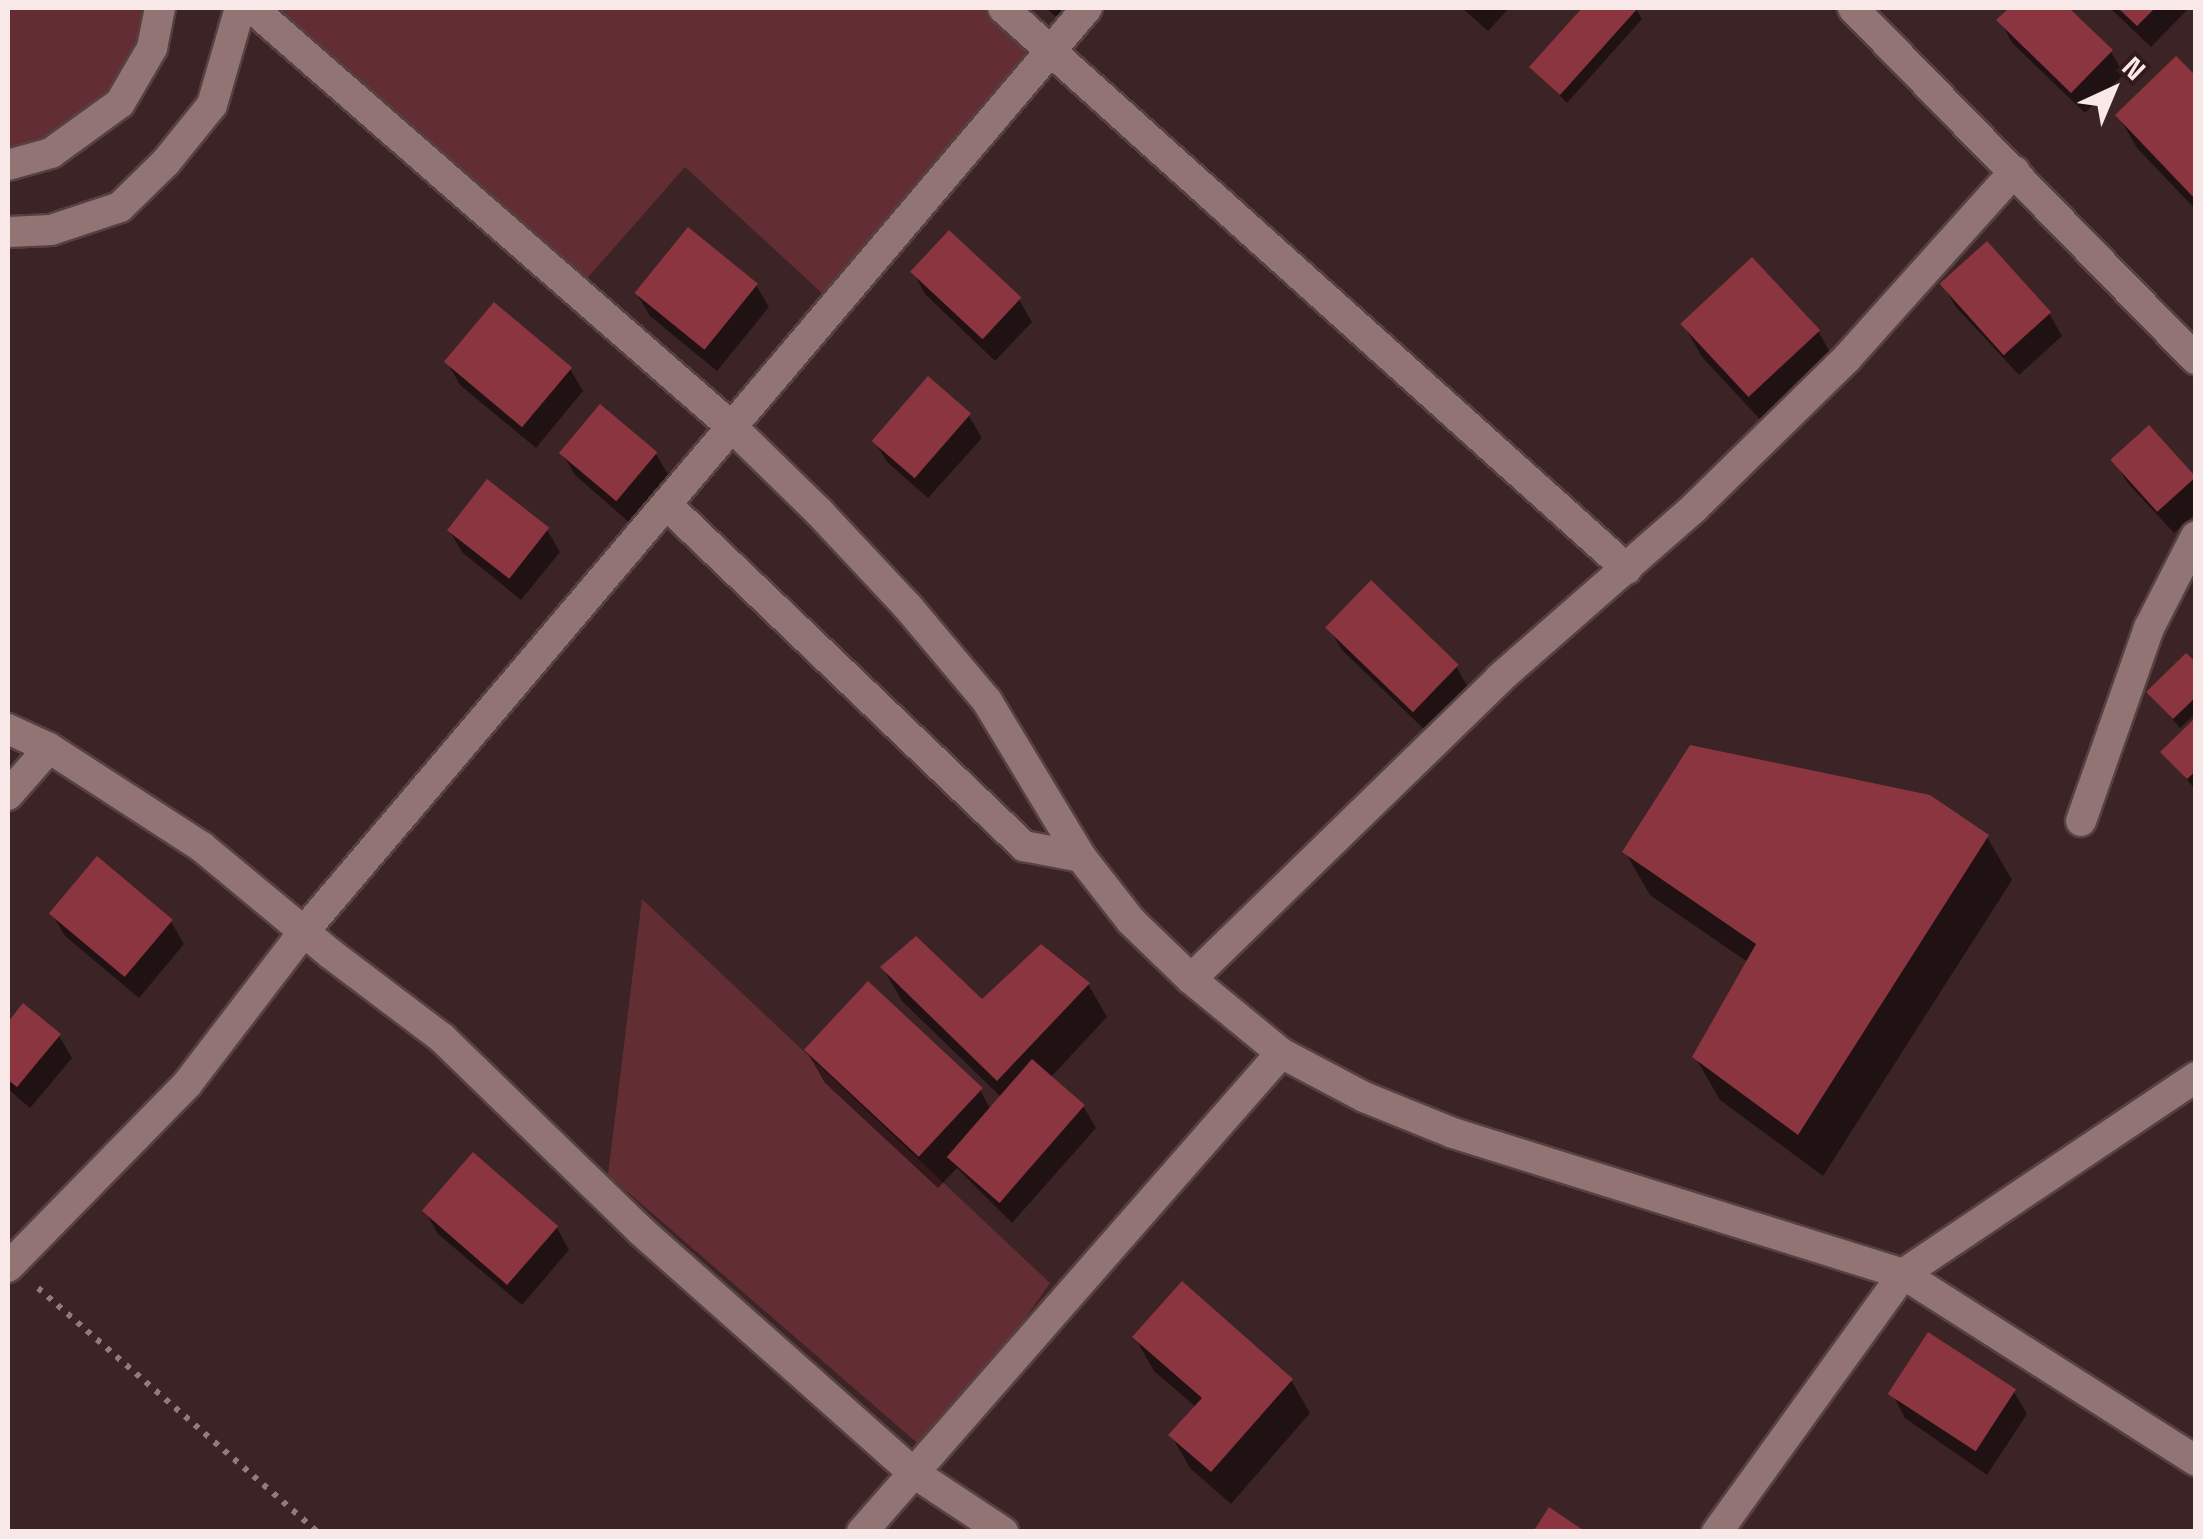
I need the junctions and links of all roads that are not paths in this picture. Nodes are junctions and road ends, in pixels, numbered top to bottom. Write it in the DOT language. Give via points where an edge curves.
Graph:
graph roads {
  1 [pos="160,8"];
  2 [pos="240,8"];
  3 [pos="252,8"];
  4 [pos="1002,8"];
  5 [pos="1087,8"];
  6 [pos="1853,8"];
  7 [pos="1050,50"];
  8 [pos="8,165"];
  9 [pos="2015,171"];
  10 [pos="8,232"];
  11 [pos="2196,359"];
  12 [pos="732,428"];
  13 [pos="667,504"];
  14 [pos="2196,536"];
  15 [pos="1626,569"];
  16 [pos="2186,585"];
  17 [pos="8,729"];
  18 [pos="49,748"];
  19 [pos="8,795"];
  20 [pos="2080,821"];
  21 [pos="1082,857"];
  22 [pos="304,930"];
  23 [pos="1191,978"];
  24 [pos="1281,1053"];
  25 [pos="2196,1078"];
  26 [pos="9,1265"];
  27 [pos="1903,1274"];
  28 [pos="2196,1462"];
  29 [pos="914,1473"];
  30 [pos="862,1532"];
  31 [pos="1002,1532"];
  32 [pos="1717,1532"];
  1 -- 8 [label="street" via="152,48 120,103 52,153"];
  2 -- 10 [label="street" via="212,105 120,208 51,230"];
  3 -- 12 [label="street"];
  4 -- 7 [label="street"];
  5 -- 7 [label="street"];
  6 -- 9 [label="street"];
  7 -- 12 [label="street"];
  7 -- 15 [label="street"];
  9 -- 11 [label="street"];
  9 -- 15 [label="street" via="1846,358"];
  12 -- 13 [label="street"];
  12 -- 21 [label="street" via="819,512 971,681"];
  13 -- 21 [label="street" via="1024,846"];
  13 -- 22 [label="street"];
  14 -- 16 [label="street"];
  15 -- 23 [label="street" via="1500,678"];
  16 -- 20 [label="street" via="2148,628"];
  17 -- 18 [label="street"];
  18 -- 19 [label="street"];
  18 -- 22 [label="street" via="202,847"];
  21 -- 23 [label="street" via="1131,921"];
  22 -- 26 [label="street" via="188,1083"];
  22 -- 29 [label="street" via="442,1038 642,1230"];
  23 -- 24 [label="street"];
  24 -- 27 [label="street" via="1453,1133"];
  24 -- 29 [label="street"];
  25 -- 27 [label="street"];
  27 -- 28 [label="street"];
  27 -- 32 [label="street"];
  29 -- 30 [label="street"];
  29 -- 31 [label="street"];
}
